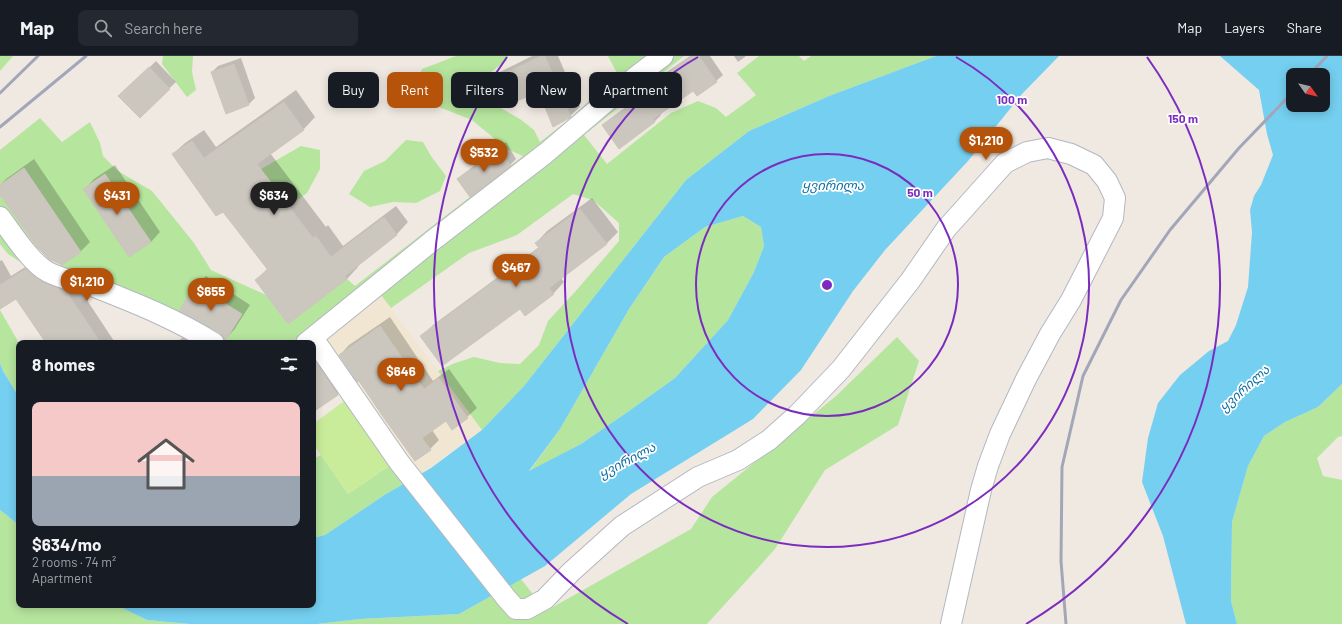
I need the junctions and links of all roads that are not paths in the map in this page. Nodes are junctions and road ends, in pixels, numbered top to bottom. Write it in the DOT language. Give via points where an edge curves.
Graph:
graph roads {
  1 [pos="663,56"];
  2 [pos="0,217"];
  3 [pos="209,340"];
  4 [pos="309,340"];
  5 [pos="316,349"];
  6 [pos="951,624"];
  1 -- 4 [label="street" via="546,153"];
  2 -- 3 [label="street" via="35,263 48,272 162,314"];
  5 -- 6 [label="street" via="507,599 516,609 527,609 545,599 622,526 698,477 738,460 769,440 797,416 841,369 910,281 946,229 1005,163 1026,152 1048,148 1071,154 1094,165 1107,181 1115,198 1113,218 1071,300 1026,379 1000,434 980,490"];
}
